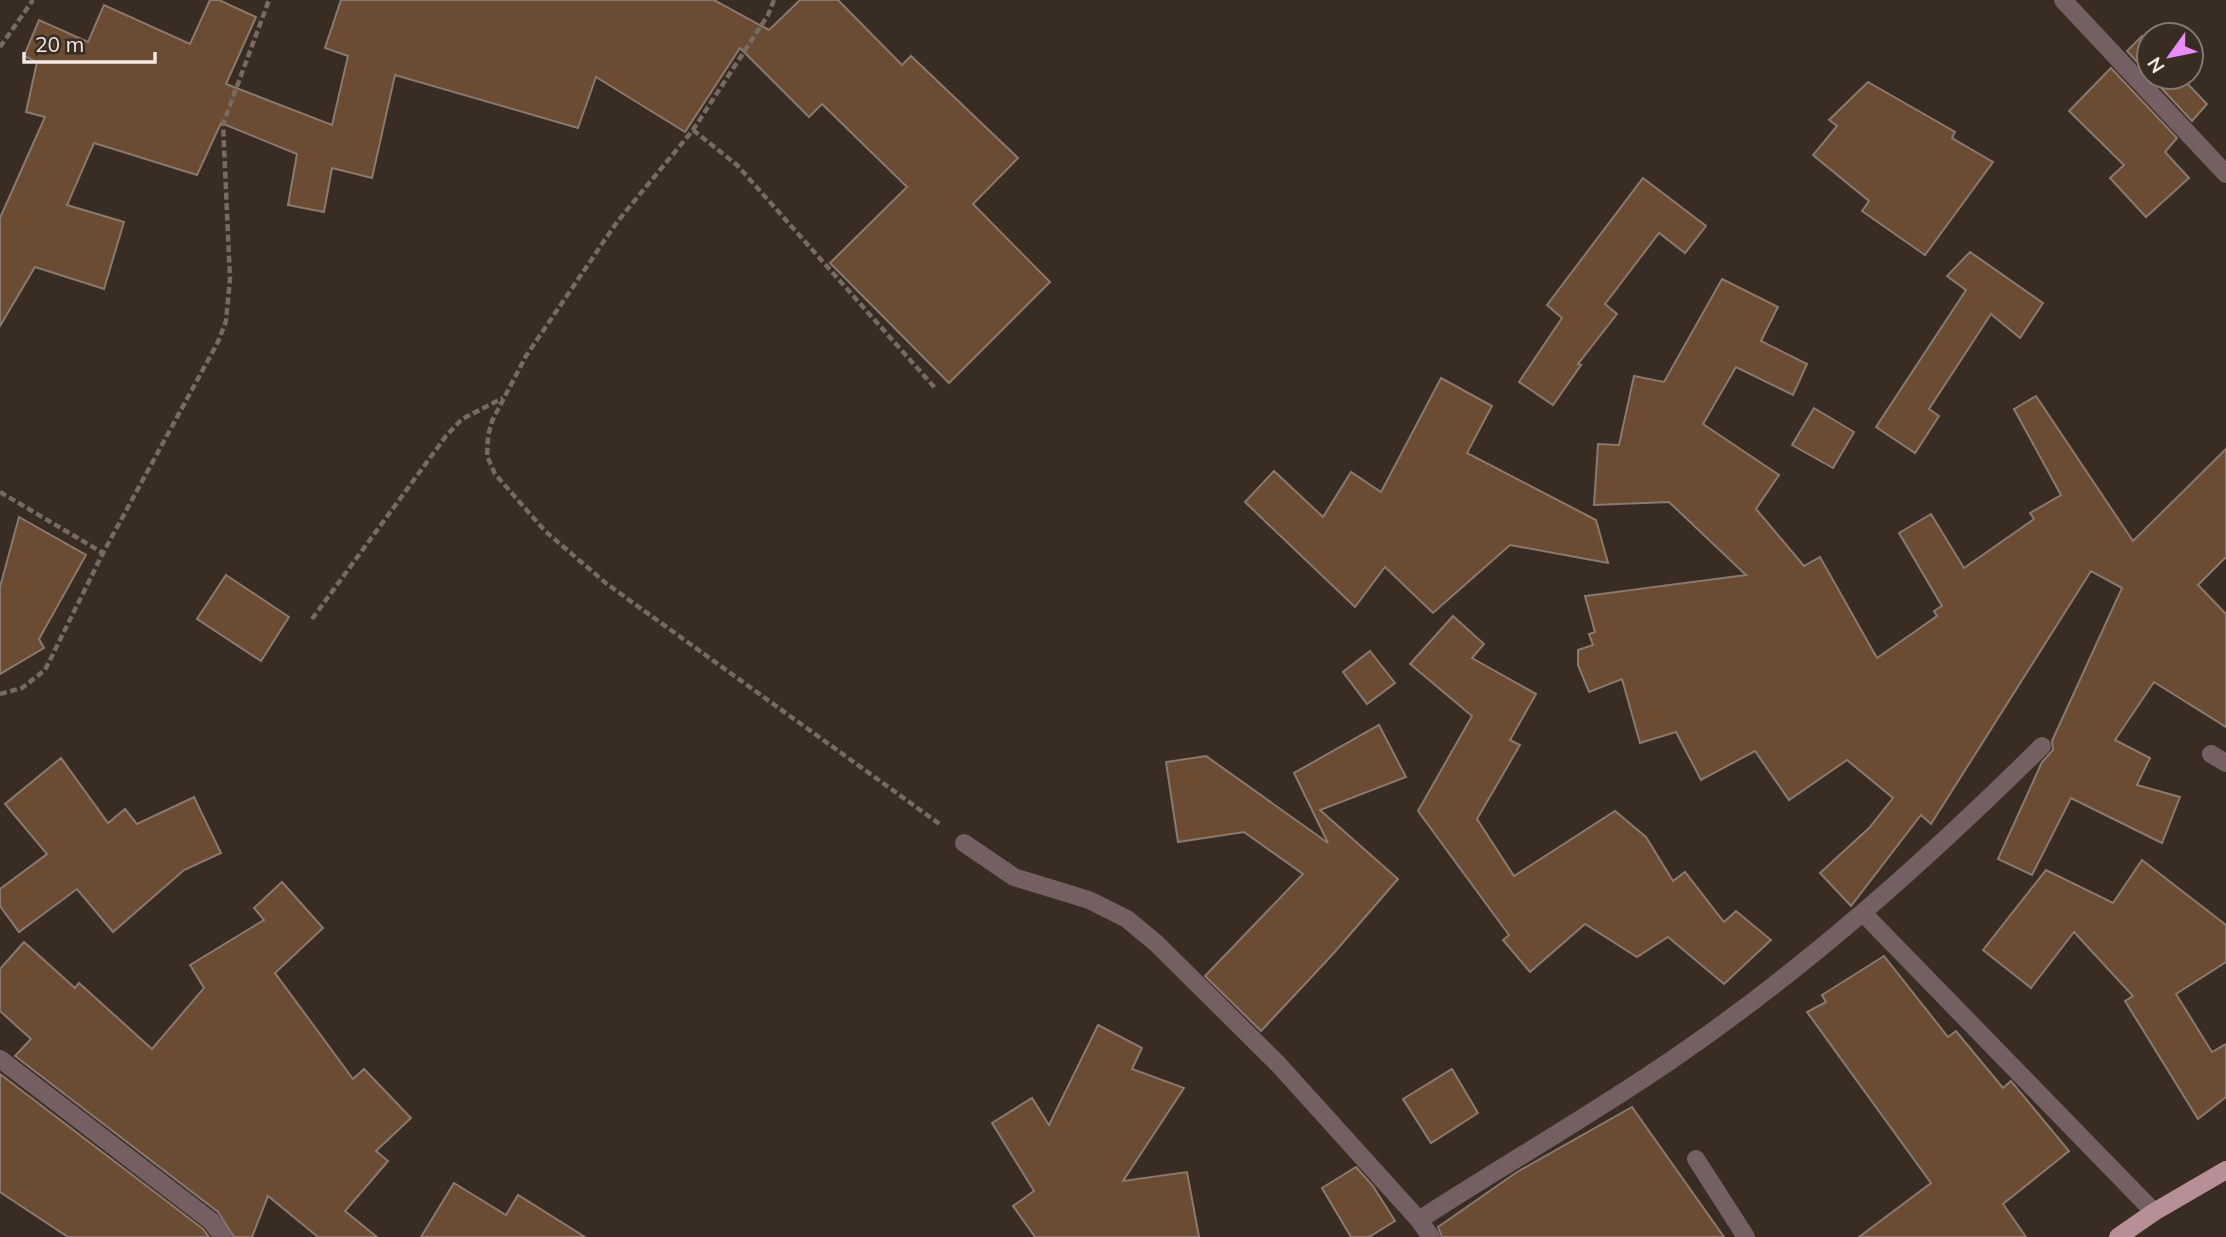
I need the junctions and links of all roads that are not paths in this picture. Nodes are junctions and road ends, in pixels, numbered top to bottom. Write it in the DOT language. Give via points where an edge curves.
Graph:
graph roads {
  1 [pos="2063,0"];
  2 [pos="2226,174"];
  3 [pos="2042,746"];
  4 [pos="964,843"];
  5 [pos="1864,914"];
  6 [pos="0,1059"];
  7 [pos="1696,1159"];
  8 [pos="2226,1170"];
  9 [pos="2154,1212"];
  10 [pos="1419,1220"];
  11 [pos="223,1237"];
  12 [pos="1431,1237"];
  13 [pos="1746,1237"];
  14 [pos="2118,1237"];
  1 -- 2 [label="street"];
  3 -- 5 [label="street"];
  4 -- 10 [label="street" via="1014,877 1089,900 1137,927 1278,1064"];
  5 -- 9 [label="street"];
  5 -- 10 [label="street" via="1671,1061"];
  6 -- 11 [label="street" via="211,1221"];
  7 -- 13 [label="street"];
  8 -- 9 [label="main road"];
  9 -- 14 [label="main road"];
  10 -- 12 [label="street"];
}
